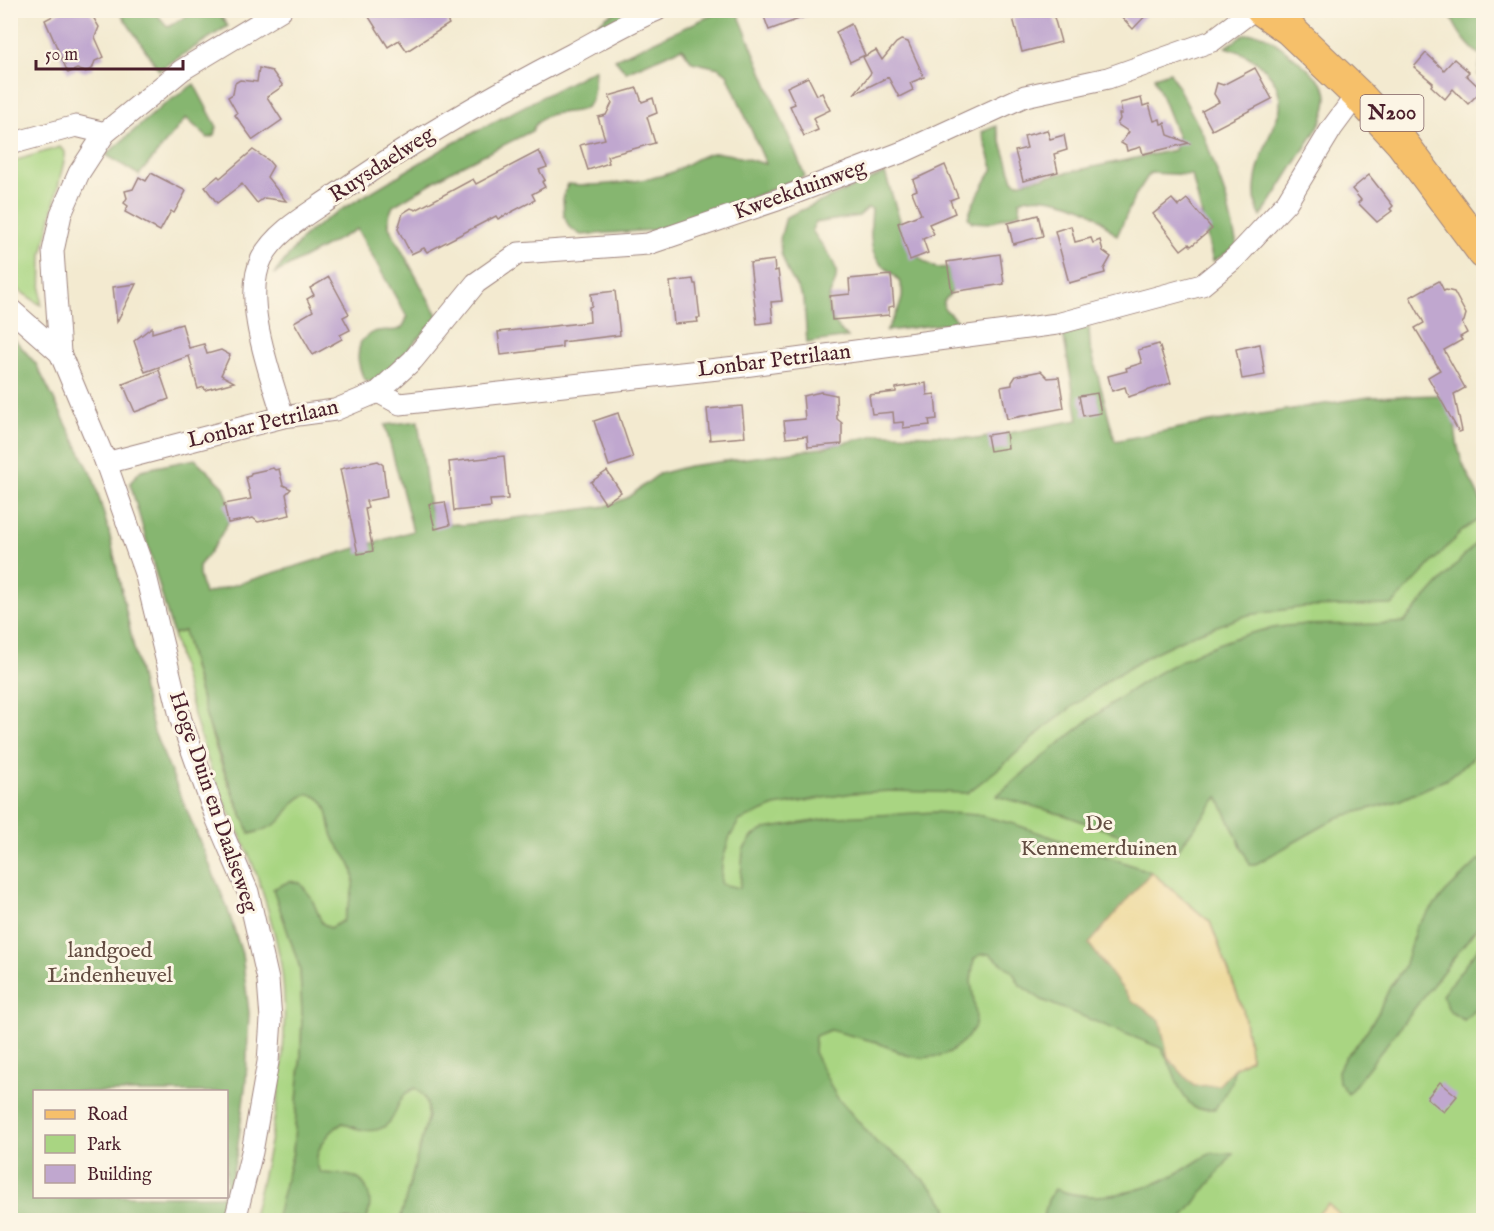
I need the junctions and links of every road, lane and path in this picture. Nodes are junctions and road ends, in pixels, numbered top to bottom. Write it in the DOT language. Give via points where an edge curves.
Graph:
graph roads {
  1 [pos="281,10"];
  2 [pos="657,10"];
  3 [pos="1253,10"];
  4 [pos="1262,10"];
  5 [pos="1287,10"];
  6 [pos="1359,96"];
  7 [pos="105,133"];
  8 [pos="10,144"];
  9 [pos="1484,228"];
  10 [pos="1484,253"];
  11 [pos="10,309"];
  12 [pos="60,353"];
  13 [pos="378,392"];
  14 [pos="283,417"];
  15 [pos="106,463"];
  16 [pos="235,1221"];
  1 -- 7 [label="street" via="182,69"];
  2 -- 14 [label="street, Ruysdaelweg" via="476,105 366,174 275,241 262,258 254,300"];
  3 -- 13 [label="street, Kweekduinweg" via="1212,42 1108,78 1025,96 884,159 648,244 519,253 476,283 413,360"];
  4 -- 6 [label="main road, N200" via="1289,29"];
  5 -- 9 [label="main road, N200" via="1369,86"];
  6 -- 10 [label="main road, N200" via="1402,143"];
  6 -- 13 [label="street, Lonbar Petrilaan" via="1332,128 1287,202 1235,258 1202,285 1057,324 736,367 400,404"];
  7 -- 8 [label="street" via="76,126"];
  7 -- 12 [label="street" via="79,173 60,214 53,251"];
  11 -- 12 [label="street"];
  12 -- 15 [label="street, Hoge Duin en Daalseweg"];
  13 -- 14 [label="street, Lonbar Petrilaan" via="335,410"];
  14 -- 15 [label="street, Lonbar Petrilaan"];
  15 -- 16 [label="street, Hoge Duin en Daalseweg" via="146,576 181,720 217,820 249,892 268,980 268,1062"];
}
